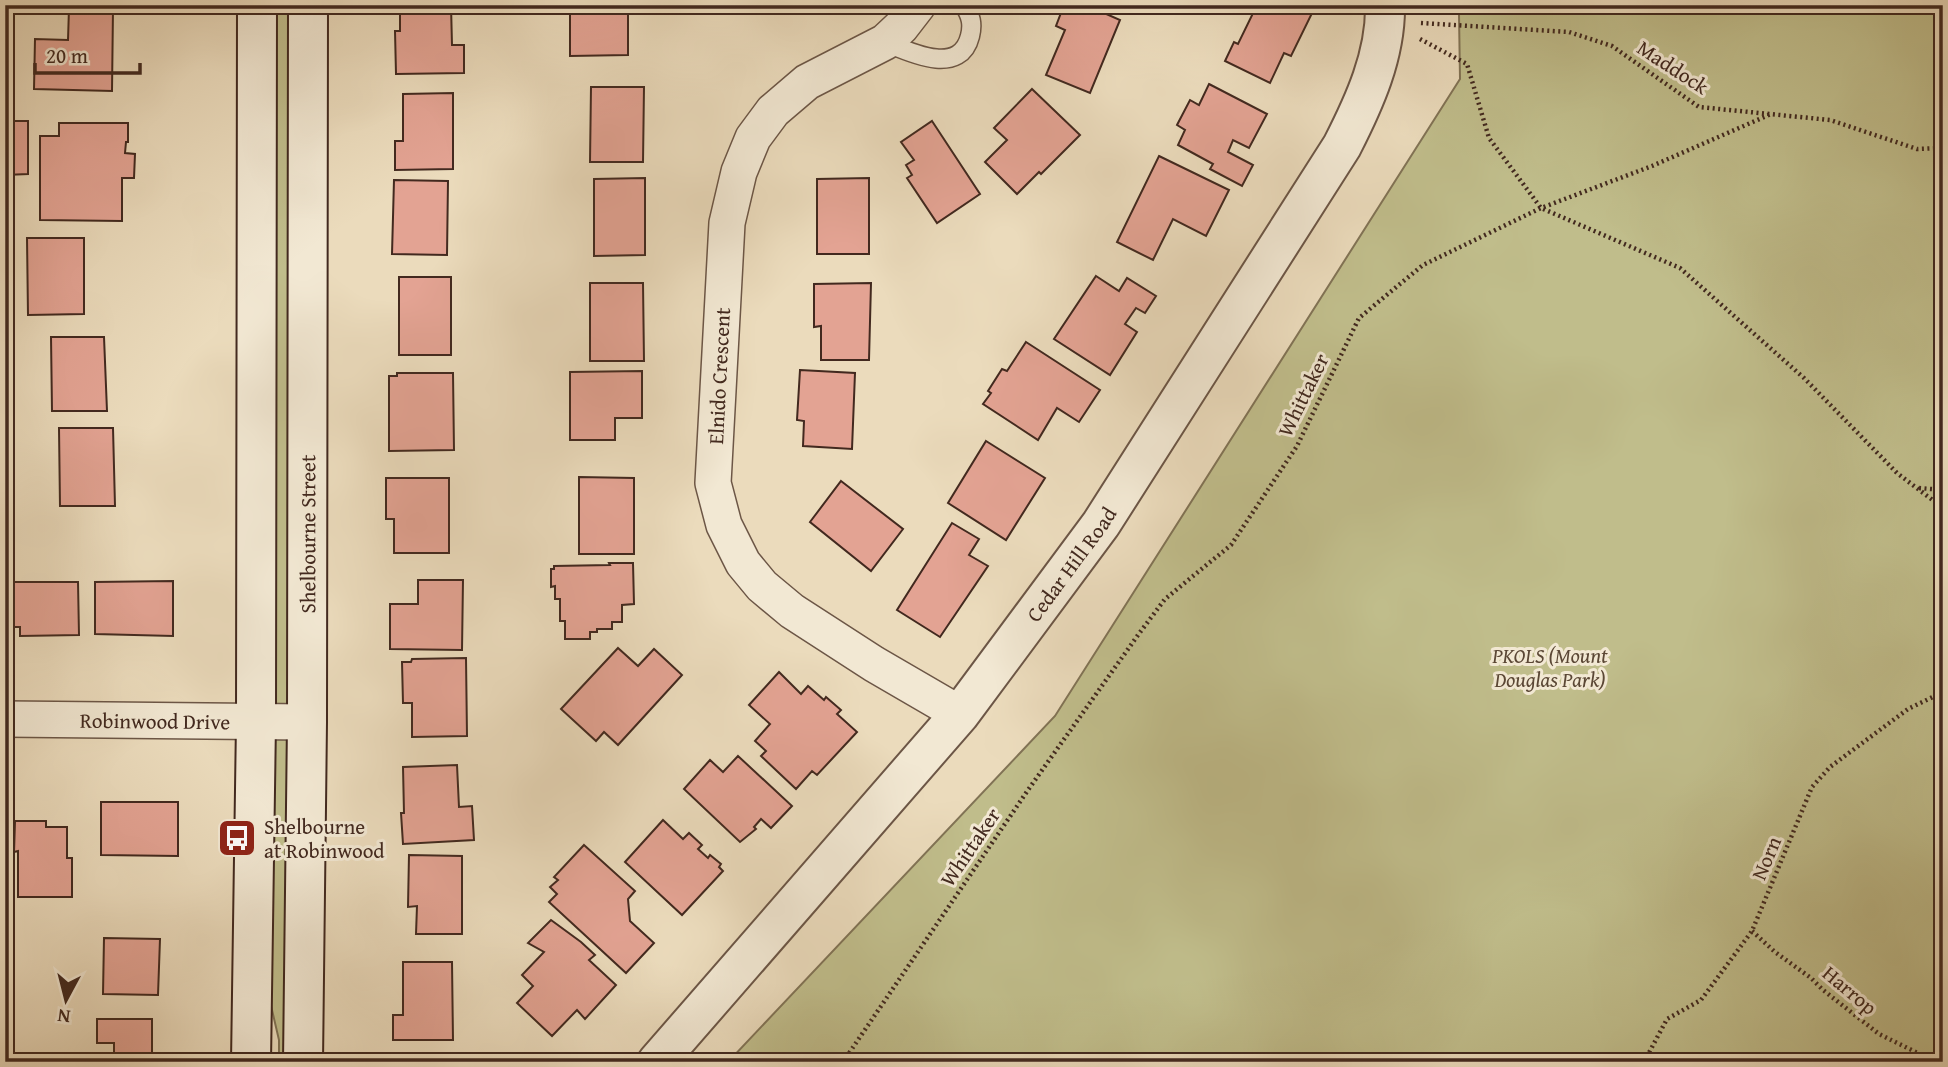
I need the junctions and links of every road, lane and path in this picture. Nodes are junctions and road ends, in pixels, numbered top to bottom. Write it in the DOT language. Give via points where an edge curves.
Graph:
graph roads {
  1 [pos="257,5"];
  2 [pos="308,5"];
  3 [pos="918,5"];
  4 [pos="964,5"];
  5 [pos="1385,13"];
  6 [pos="885,42"];
  7 [pos="1771,114"];
  8 [pos="1943,148"];
  9 [pos="1541,208"];
  10 [pos="1916,487"];
  11 [pos="1943,490"];
  12 [pos="1943,508"];
  13 [pos="1943,692"];
  14 [pos="960,714"];
  15 [pos="5,719"];
  16 [pos="256,722"];
  17 [pos="307,722"];
  18 [pos="1752,931"];
  19 [pos="251,1062"];
  20 [pos="303,1062"];
  21 [pos="657,1062"];
  22 [pos="843,1062"];
  23 [pos="1643,1062"];
  24 [pos="1936,1062"];
  1 -- 16 [label="main road"];
  2 -- 17 [label="main road, Shelbourne Street"];
  3 -- 6 [label="street, Elnido Crescent"];
  4 -- 6 [label="lane" via="973,24 968,43 955,55 923,58"];
  5 -- 7 [label="path, Maddock" via="1569,32 1612,46 1699,107"];
  5 -- 9 [label="path" via="1467,64 1489,138"];
  5 -- 14 [label="main road, Cedar Hill Road" via="1366,101 1342,146 1101,524"];
  6 -- 14 [label="street, Elnido Crescent" via="807,82 772,111 752,138 738,172 727,223 713,483 724,525 743,563 762,586 815,626"];
  7 -- 8 [label="path, Maddock" via="1830,120 1917,149"];
  7 -- 9 [label="path, Whittaker"];
  9 -- 10 [label="path" via="1680,268 1804,378"];
  9 -- 22 [label="path, Whittaker" via="1423,265 1359,318 1297,446 1231,545 1166,599 1028,790"];
  10 -- 11 [label="path"];
  10 -- 12 [label="path"];
  13 -- 18 [label="path, Norn" via="1897,717 1830,766 1812,787"];
  14 -- 21 [label="main road, Cedar Hill Road"];
  15 -- 16 [label="street, Robinwood Drive"];
  16 -- 17 [label="street, Robinwood Drive"];
  16 -- 19 [label="main road"];
  17 -- 20 [label="main road, Shelbourne Street"];
  18 -- 23 [label="path, Norn" via="1700,1000 1667,1019"];
  18 -- 24 [label="path, Harrop" via="1879,1034"];
}
